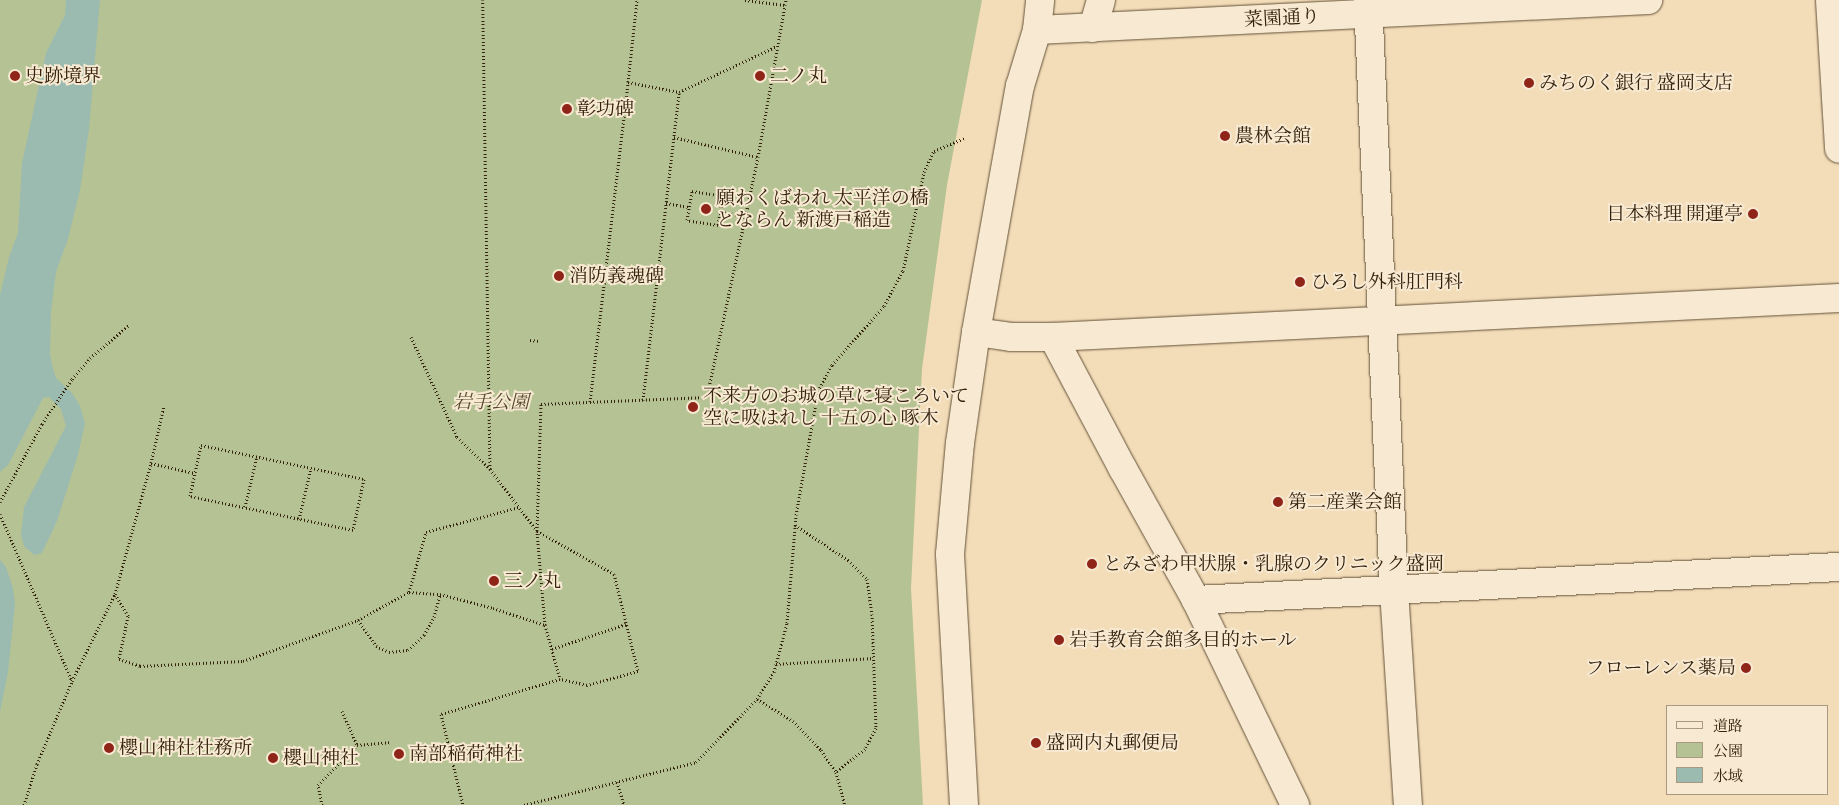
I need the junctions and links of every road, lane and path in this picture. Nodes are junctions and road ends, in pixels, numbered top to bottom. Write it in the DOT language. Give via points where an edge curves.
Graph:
graph roads {
  1 [pos="483,0"];
  2 [pos="636,0"];
  3 [pos="745,0"];
  4 [pos="786,0"];
  5 [pos="1040,0"];
  6 [pos="1101,0"];
  7 [pos="1648,0"];
  8 [pos="1830,0"];
  9 [pos="785,5"];
  10 [pos="1368,7"];
  11 [pos="1093,28"];
  12 [pos="1037,30"];
  13 [pos="778,46"];
  14 [pos="628,82"];
  15 [pos="679,92"];
  16 [pos="674,137"];
  17 [pos="964,138"];
  18 [pos="1839,149"];
  19 [pos="758,156"];
  20 [pos="666,203"];
  21 [pos="689,207"];
  22 [pos="721,212"];
  23 [pos="746,216"];
  24 [pos="1839,298"];
  25 [pos="1383,320"];
  26 [pos="129,325"];
  27 [pos="976,332"];
  28 [pos="1053,336"];
  29 [pos="411,337"];
  30 [pos="530,340"];
  31 [pos="538,340"];
  32 [pos="643,400"];
  33 [pos="590,402"];
  34 [pos="164,406"];
  35 [pos="257,456"];
  36 [pos="151,463"];
  37 [pos="311,468"];
  38 [pos="490,469"];
  39 [pos="194,473"];
  40 [pos="0,502"];
  41 [pos="245,507"];
  42 [pos="519,507"];
  43 [pos="0,514"];
  44 [pos="299,519"];
  45 [pos="795,525"];
  46 [pos="537,531"];
  47 [pos="1839,568"];
  48 [pos="1394,590"];
  49 [pos="408,592"];
  50 [pos="116,594"];
  51 [pos="440,594"];
  52 [pos="1196,600"];
  53 [pos="358,620"];
  54 [pos="626,624"];
  55 [pos="545,625"];
  56 [pos="552,649"];
  57 [pos="874,658"];
  58 [pos="776,664"];
  59 [pos="560,679"];
  60 [pos="72,681"];
  61 [pos="757,699"];
  62 [pos="342,711"];
  63 [pos="392,742"];
  64 [pos="357,745"];
  65 [pos="836,772"];
  66 [pos="617,782"];
  67 [pos="24,805"];
  68 [pos="322,805"];
  69 [pos="463,805"];
  70 [pos="524,805"];
  71 [pos="624,805"];
  72 [pos="845,805"];
  73 [pos="964,805"];
  74 [pos="1295,805"];
  75 [pos="1408,805"];
  1 -- 38 [label="path"];
  2 -- 14 [label="path"];
  3 -- 9 [label="path"];
  4 -- 9 [label="path"];
  5 -- 12 [label="street"];
  6 -- 11 [label="street"];
  7 -- 10 [label="street, 菜園通り"];
  8 -- 18 [label="street"];
  9 -- 13 [label="path"];
  10 -- 11 [label="street, 菜園通り"];
  10 -- 25 [label="street"];
  11 -- 12 [label="street, 菜園通り"];
  12 -- 27 [label="street" via="1020,86"];
  13 -- 15 [label="path"];
  13 -- 19 [label="path"];
  14 -- 15 [label="path"];
  14 -- 33 [label="path"];
  15 -- 16 [label="path"];
  16 -- 19 [label="path"];
  16 -- 20 [label="path"];
  17 -- 45 [label="path" via="934,150 924,172 904,271 884,306 832,365 818,391"];
  19 -- 23 [label="path"];
  20 -- 21 [label="path"];
  20 -- 32 [label="path"];
  21 -- 22 [label="path" via="687,220 710,224 718,225"];
  21 -- 22 [label="path" via="692,191 724,196"];
  22 -- 23 [label="path"];
  23 -- 32 [label="path" via="707,398"];
  24 -- 25 [label="street"];
  25 -- 28 [label="street"];
  25 -- 48 [label="street"];
  26 -- 40 [label="path" via="90,358 72,379 42,424"];
  27 -- 28 [label="street" via="1011,337"];
  27 -- 73 [label="street" via="960,442 950,554"];
  28 -- 52 [label="street"];
  29 -- 38 [label="path" via="457,437"];
  30 -- 31 [label="path"];
  32 -- 33 [label="path"];
  33 -- 46 [label="path" via="541,404"];
  34 -- 36 [label="path"];
  35 -- 37 [label="path"];
  35 -- 39 [label="path" via="201,445"];
  35 -- 41 [label="path"];
  36 -- 39 [label="path"];
  36 -- 50 [label="path"];
  37 -- 44 [label="path"];
  37 -- 44 [label="path" via="364,479 353,530"];
  38 -- 42 [label="path"];
  39 -- 41 [label="path" via="190,496"];
  41 -- 44 [label="path"];
  42 -- 46 [label="path"];
  42 -- 49 [label="path" via="426,532"];
  43 -- 60 [label="path"];
  45 -- 57 [label="path" via="848,560 867,579"];
  45 -- 58 [label="path" via="787,623"];
  46 -- 54 [label="path" via="614,574"];
  46 -- 55 [label="path"];
  47 -- 48 [label="street"];
  48 -- 52 [label="street"];
  48 -- 75 [label="street"];
  49 -- 51 [label="path"];
  49 -- 53 [label="path"];
  50 -- 53 [label="path" via="128,616 119,659 140,666 243,661"];
  50 -- 60 [label="path"];
  51 -- 53 [label="path" via="434,617 424,635 408,650 389,652 376,646"];
  51 -- 55 [label="path"];
  52 -- 74 [label="street"];
  54 -- 56 [label="path"];
  54 -- 59 [label="path" via="638,671 587,685"];
  55 -- 56 [label="path"];
  56 -- 59 [label="path"];
  57 -- 58 [label="path"];
  57 -- 65 [label="path" via="876,728 864,749"];
  58 -- 61 [label="path"];
  59 -- 69 [label="path" via="441,714"];
  60 -- 67 [label="path" via="37,764"];
  61 -- 65 [label="path" via="793,721 822,750"];
  61 -- 66 [label="path" via="696,762"];
  62 -- 64 [label="path"];
  63 -- 64 [label="path"];
  64 -- 68 [label="path" via="318,785"];
  65 -- 72 [label="path"];
  66 -- 70 [label="path"];
  66 -- 71 [label="path"];
}
